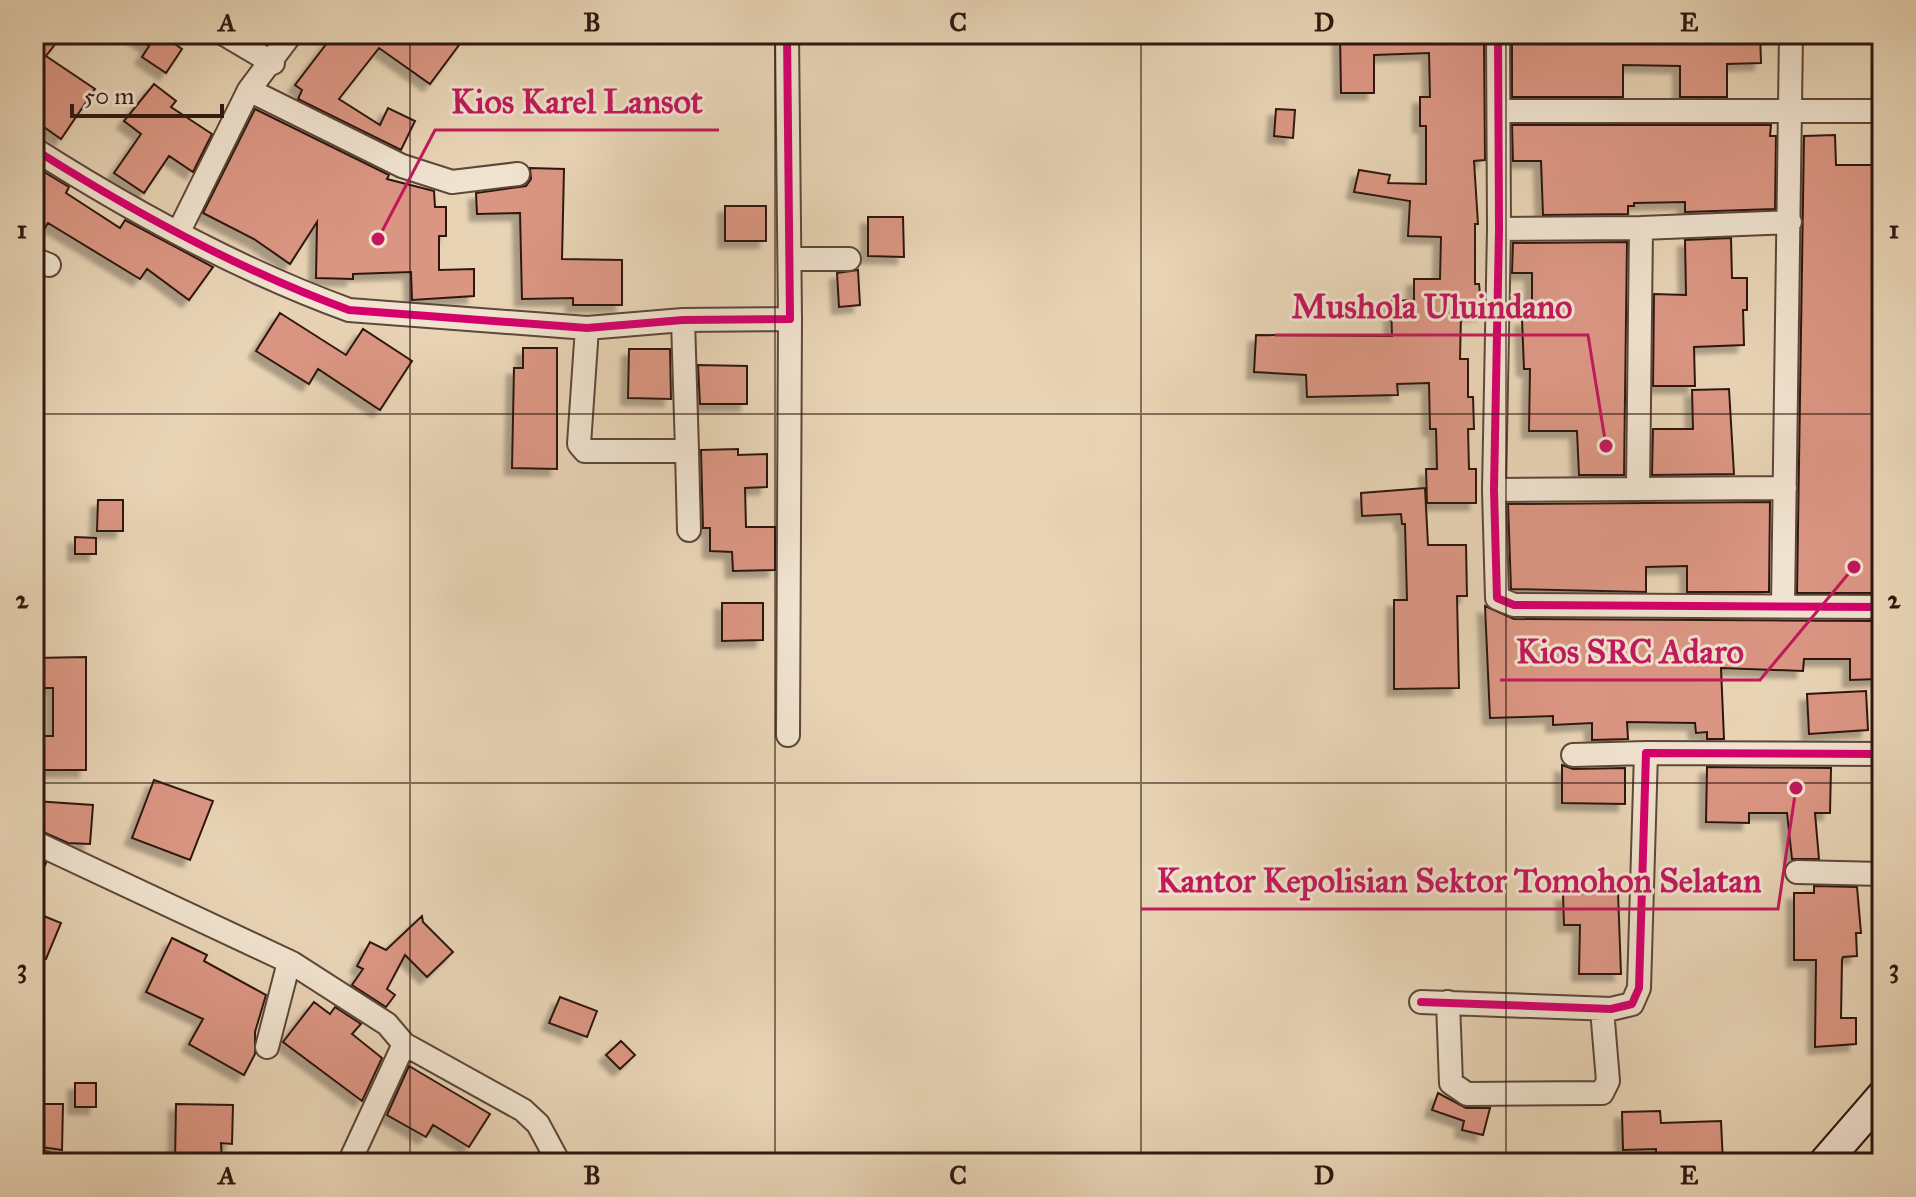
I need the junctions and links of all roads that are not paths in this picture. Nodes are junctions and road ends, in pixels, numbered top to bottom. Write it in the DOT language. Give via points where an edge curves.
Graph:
graph roads {
  1 [pos="224,34"];
  2 [pos="291,34"];
  3 [pos="787,34"];
  4 [pos="1498,34"];
  5 [pos="1791,34"];
  6 [pos="273,63"];
  7 [pos="249,90"];
  8 [pos="1789,110"];
  9 [pos="1499,111"];
  10 [pos="1882,111"];
  11 [pos="34,149"];
  12 [pos="518,174"];
  13 [pos="1790,222"];
  14 [pos="1641,228"];
  15 [pos="1499,229"];
  16 [pos="178,233"];
  17 [pos="790,259"];
  18 [pos="849,259"];
  19 [pos="790,319"];
  20 [pos="683,320"];
  21 [pos="587,328"];
  22 [pos="687,451"];
  23 [pos="1638,487"];
  24 [pos="1785,488"];
  25 [pos="1494,490"];
  26 [pos="689,530"];
  27 [pos="1783,606"];
  28 [pos="1882,607"];
  29 [pos="788,735"];
  30 [pos="1646,753"];
  31 [pos="1882,754"];
  32 [pos="1573,755"];
  33 [pos="34,842"];
  34 [pos="1797,872"];
  35 [pos="1882,874"];
  36 [pos="289,962"];
  37 [pos="1421,1002"];
  38 [pos="1448,1002"];
  39 [pos="1602,1009"];
  40 [pos="404,1044"];
  41 [pos="267,1047"];
  42 [pos="1882,1096"];
  43 [pos="34,1160"];
  44 [pos="45,1163"];
  45 [pos="349,1163"];
  46 [pos="559,1163"];
  47 [pos="1824,1163"];
  1 -- 6 [label="street"];
  2 -- 6 [label="street"];
  3 -- 17 [label="street"];
  4 -- 9 [label="street"];
  5 -- 8 [label="street"];
  6 -- 7 [label="street"];
  7 -- 12 [label="street" via="402,166 452,182"];
  7 -- 16 [label="street"];
  8 -- 9 [label="street"];
  8 -- 10 [label="street"];
  8 -- 13 [label="street"];
  9 -- 15 [label="street"];
  11 -- 16 [label="street"];
  13 -- 14 [label="street"];
  13 -- 24 [label="street"];
  14 -- 15 [label="street"];
  14 -- 23 [label="street"];
  15 -- 25 [label="street"];
  16 -- 21 [label="street" via="349,310"];
  17 -- 18 [label="street"];
  17 -- 19 [label="street"];
  19 -- 20 [label="street"];
  19 -- 29 [label="street"];
  20 -- 21 [label="street"];
  20 -- 22 [label="street"];
  21 -- 22 [label="street" via="577,432 581,448"];
  22 -- 26 [label="street"];
  23 -- 24 [label="street"];
  23 -- 25 [label="street"];
  24 -- 27 [label="street"];
  25 -- 27 [label="street" via="1494,581 1500,602"];
  27 -- 28 [label="street"];
  30 -- 31 [label="street"];
  30 -- 32 [label="street"];
  30 -- 39 [label="street" via="1639,988 1632,1004"];
  33 -- 36 [label="street"];
  34 -- 35 [label="street"];
  36 -- 40 [label="street" via="387,1024"];
  36 -- 41 [label="street"];
  37 -- 38 [label="street"];
  38 -- 39 [label="street"];
  38 -- 39 [label="street" via="1451,1083 1467,1094 1602,1093 1608,1081"];
  40 -- 45 [label="street"];
  40 -- 46 [label="street" via="523,1110 538,1124"];
  42 -- 47 [label="street"];
  43 -- 44 [label="street"];
}
